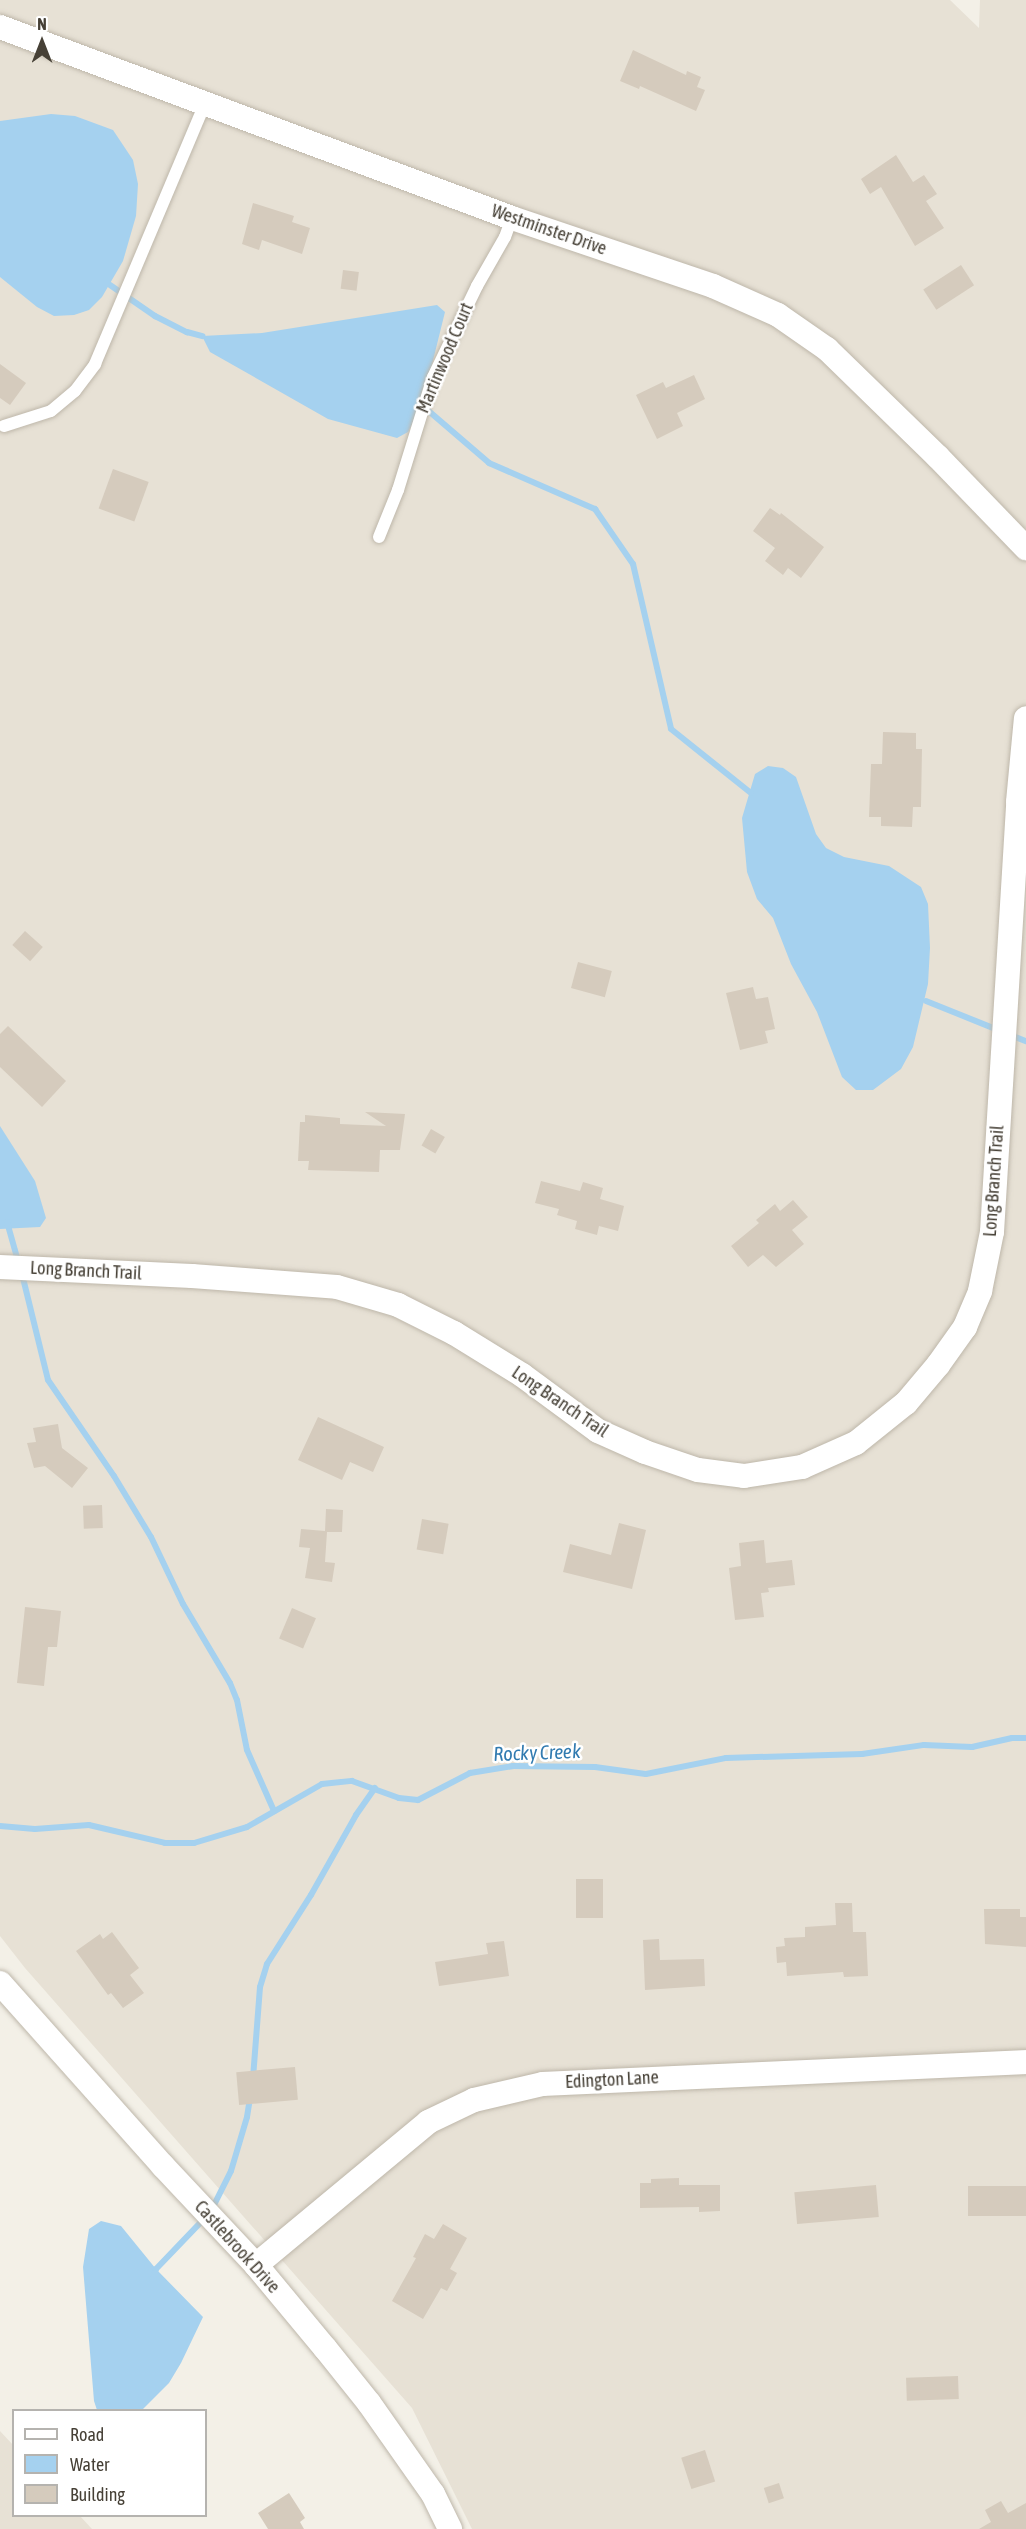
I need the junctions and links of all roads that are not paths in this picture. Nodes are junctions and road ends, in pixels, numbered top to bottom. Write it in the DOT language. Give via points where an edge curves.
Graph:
graph roads {
  1 [pos="0,27"];
  2 [pos="205,104"];
  3 [pos="512,218"];
  4 [pos="4,426"];
  5 [pos="379,537"];
  6 [pos="1026,548"];
  7 [pos="1026,718"];
  8 [pos="0,1267"];
  9 [pos="0,1983"];
  10 [pos="1026,2062"];
  11 [pos="256,2265"];
  12 [pos="450,2529"];
  1 -- 2 [label="street, Westminster Drive"];
  2 -- 3 [label="street, Westminster Drive"];
  2 -- 4 [label="lane" via="95,364 75,391 51,411"];
  3 -- 5 [label="lane, Martinwood Court" via="433,377"];
  3 -- 6 [label="street, Westminster Drive" via="713,286 778,315 827,350"];
  7 -- 8 [label="street, Long Branch Trail" via="992,1232 980,1291 965,1327 938,1365 906,1403 856,1443 802,1467 744,1476 698,1470 598,1431 522,1375 454,1333 398,1305 337,1287"];
  9 -- 11 [label="street, Castlebrook Drive"];
  10 -- 11 [label="street, Edington Lane" via="543,2084 474,2100 428,2122"];
  11 -- 12 [label="street, Castlebrook Drive" via="369,2403 433,2494"];
}
